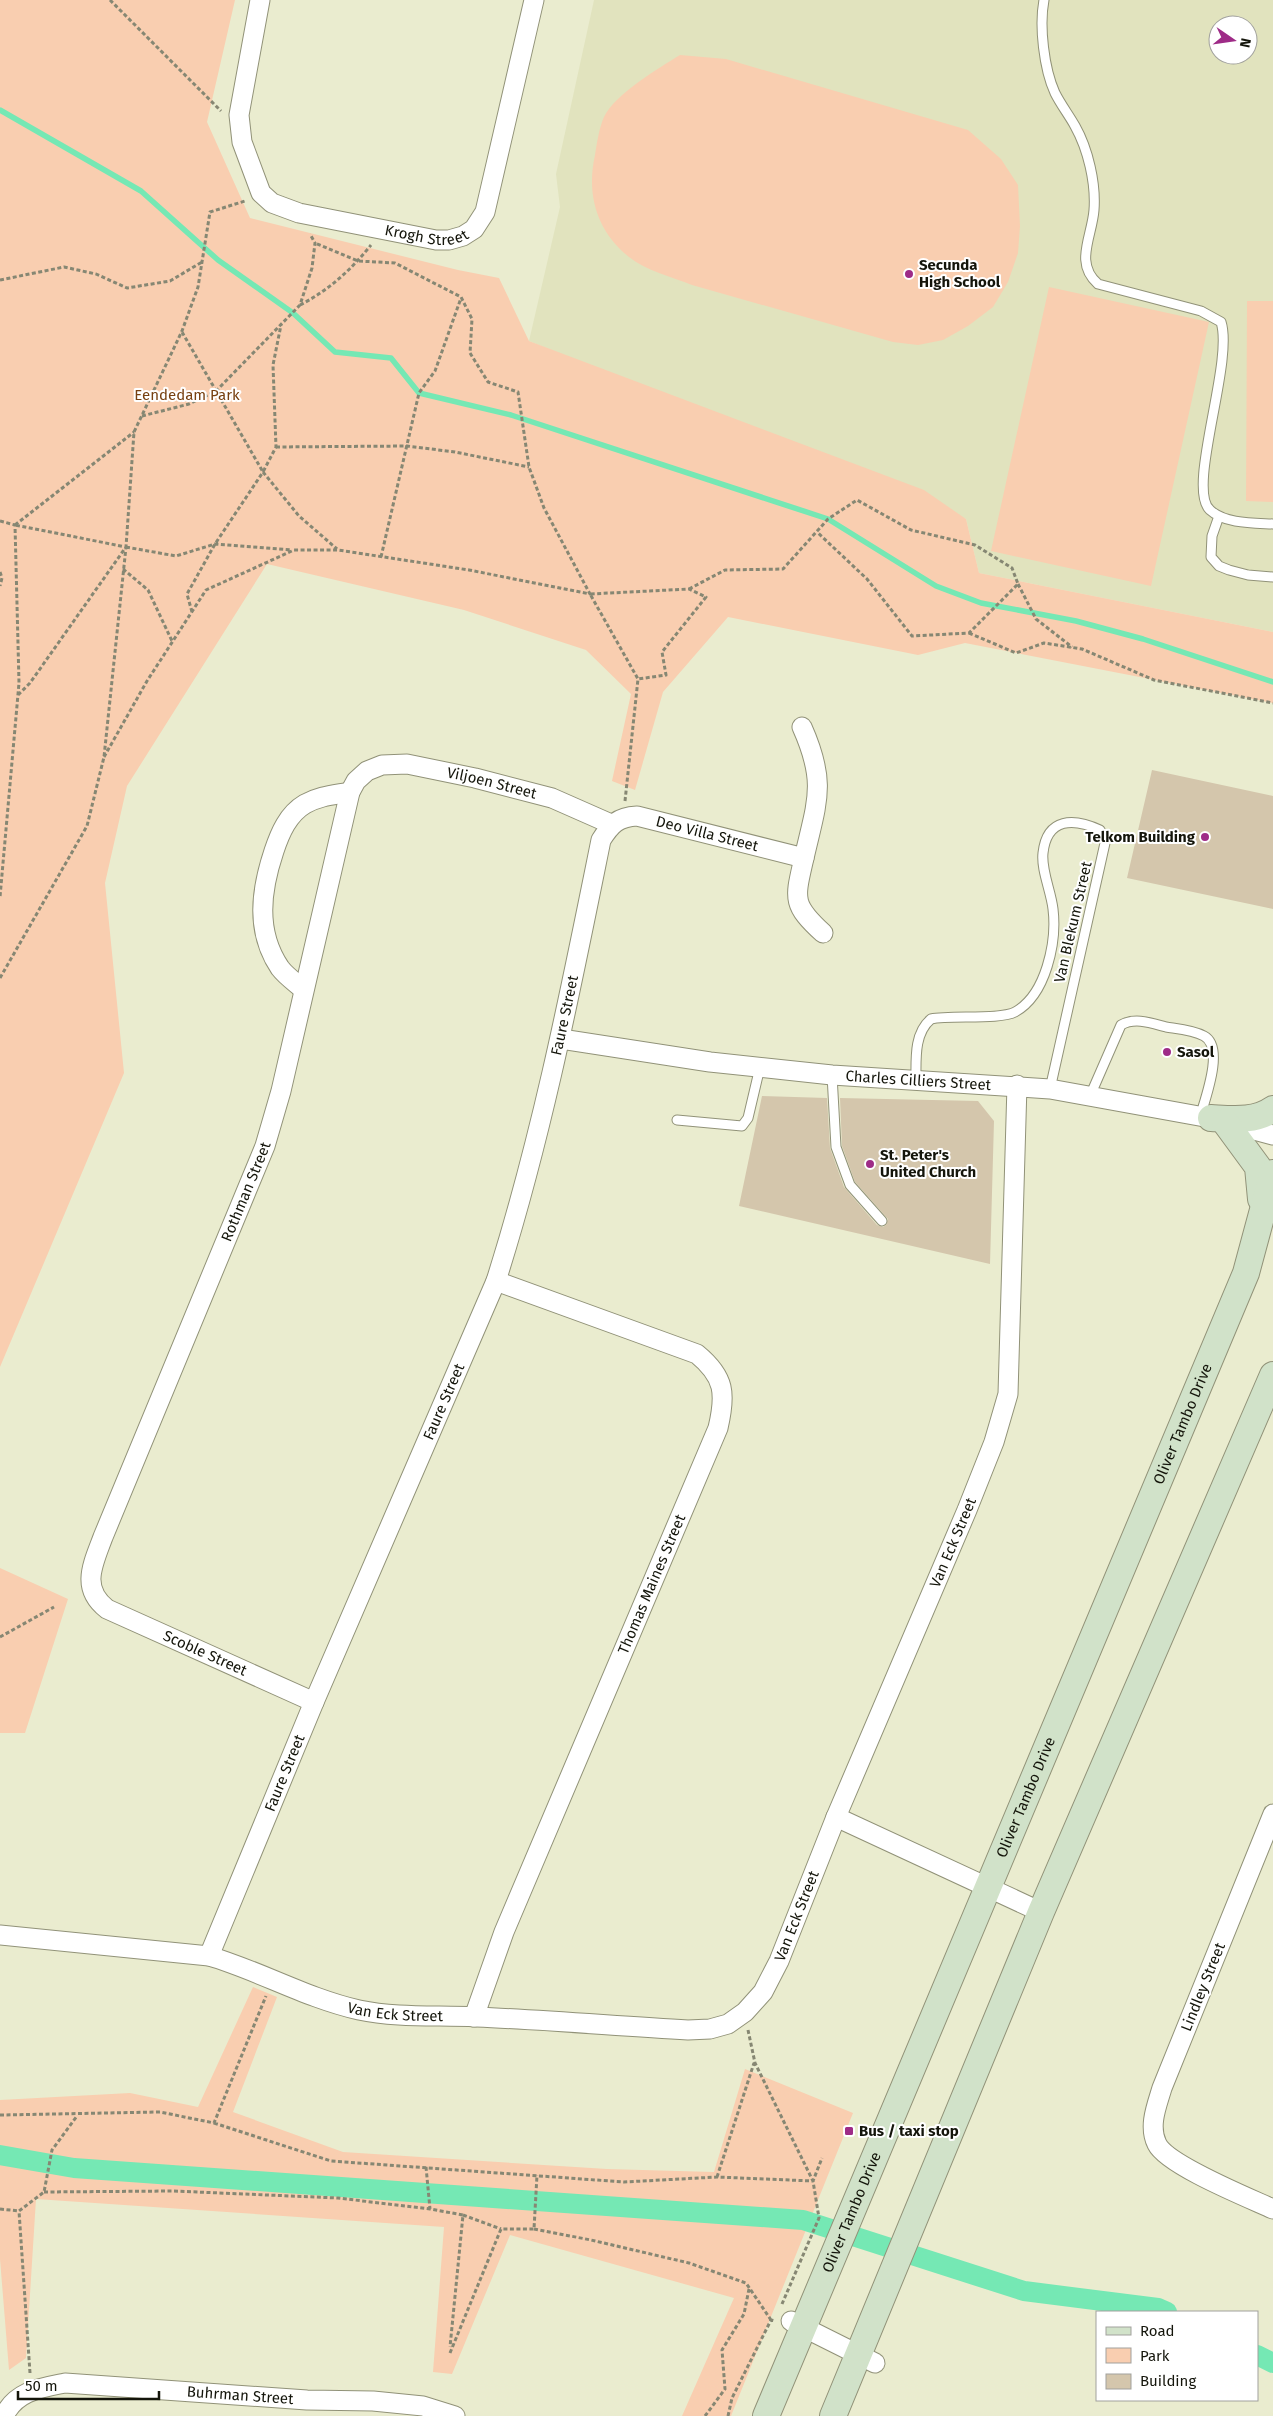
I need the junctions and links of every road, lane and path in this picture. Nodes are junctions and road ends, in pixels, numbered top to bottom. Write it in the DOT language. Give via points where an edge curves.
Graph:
graph roads {
  1 [pos="110,0"];
  2 [pos="260,0"];
  3 [pos="534,0"];
  4 [pos="1044,0"];
  5 [pos="239,115"];
  6 [pos="261,193"];
  7 [pos="299,213"];
  8 [pos="382,231"];
  9 [pos="316,243"];
  10 [pos="202,261"];
  11 [pos="358,261"];
  12 [pos="0,280"];
  13 [pos="461,297"];
  14 [pos="300,305"];
  15 [pos="281,325"];
  16 [pos="182,331"];
  17 [pos="216,391"];
  18 [pos="142,416"];
  19 [pos="134,432"];
  20 [pos="407,446"];
  21 [pos="276,447"];
  22 [pos="529,467"];
  23 [pos="263,472"];
  24 [pos="1219,516"];
  25 [pos="0,521"];
  26 [pos="1273,524"];
  27 [pos="14,525"];
  28 [pos="817,532"];
  29 [pos="215,544"];
  30 [pos="126,547"];
  31 [pos="294,550"];
  32 [pos="338,550"];
  33 [pos="382,557"];
  34 [pos="123,570"];
  35 [pos="0,572"];
  36 [pos="1273,577"];
  37 [pos="1018,584"];
  38 [pos="0,586"];
  39 [pos="689,589"];
  40 [pos="590,594"];
  41 [pos="192,612"];
  42 [pos="968,632"];
  43 [pos="173,641"];
  44 [pos="1072,647"];
  45 [pos="638,679"];
  46 [pos="18,695"];
  47 [pos="1273,703"];
  48 [pos="802,727"];
  49 [pos="104,757"];
  50 [pos="367,771"];
  51 [pos="350,792"];
  52 [pos="618,820"];
  53 [pos="804,858"];
  54 [pos="0,897"];
  55 [pos="823,933"];
  56 [pos="0,978"];
  57 [pos="303,989"];
  58 [pos="560,1039"];
  59 [pos="760,1067"];
  60 [pos="832,1075"];
  61 [pos="916,1080"];
  62 [pos="1017,1085"];
  63 [pos="1050,1088"];
  64 [pos="1090,1096"];
  65 [pos="1273,1109"];
  66 [pos="1212,1119"];
  67 [pos="677,1120"];
  68 [pos="1273,1135"];
  69 [pos="1273,1173"];
  70 [pos="882,1221"];
  71 [pos="1258,1229"];
  72 [pos="496,1281"];
  73 [pos="1273,1375"];
  74 [pos="97,1601"];
  75 [pos="54,1607"];
  76 [pos="0,1637"];
  77 [pos="314,1702"];
  78 [pos="1273,1814"];
  79 [pos="836,1817"];
  80 [pos="987,1887"];
  81 [pos="1042,1912"];
  82 [pos="0,1935"];
  83 [pos="209,1956"];
  84 [pos="272,1980"];
  85 [pos="745,2012"];
  86 [pos="474,2017"];
  87 [pos="755,2062"];
  88 [pos="77,2115"];
  89 [pos="0,2116"];
  90 [pos="214,2123"];
  91 [pos="822,2158"];
  92 [pos="426,2167"];
  93 [pos="537,2175"];
  94 [pos="717,2177"];
  95 [pos="813,2181"];
  96 [pos="44,2192"];
  97 [pos="0,2209"];
  98 [pos="430,2209"];
  99 [pos="1273,2209"];
  100 [pos="20,2211"];
  101 [pos="463,2215"];
  102 [pos="501,2228"];
  103 [pos="534,2229"];
  104 [pos="749,2289"];
  105 [pos="771,2320"];
  106 [pos="797,2324"];
  107 [pos="867,2359"];
  108 [pos="31,2389"];
  109 [pos="303,2408"];
  110 [pos="4,2416"];
  111 [pos="455,2416"];
  112 [pos="705,2416"];
  113 [pos="728,2416"];
  114 [pos="766,2416"];
  115 [pos="833,2416"];
  1 -- 5 [label="path" via="222,111"];
  2 -- 5 [label="street"];
  3 -- 8 [label="street, Krogh Street" via="486,212 474,229 449,240"];
  4 -- 24 [label="lane" via="1047,70 1055,93 1076,128 1092,178 1094,210 1085,264 1088,275 1098,284 1201,312 1221,322 1225,334 1222,366 1202,493 1208,509"];
  5 -- 6 [label="street" via="242,142"];
  6 -- 7 [label="street, Krogh Street" via="272,203"];
  6 -- 10 [label="path" via="210,212"];
  7 -- 8 [label="street, Krogh Street"];
  7 -- 9 [label="path"];
  8 -- 11 [label="path"];
  9 -- 11 [label="path"];
  9 -- 14 [label="path"];
  10 -- 12 [label="path" via="170,281 127,288 96,274 64,267"];
  10 -- 16 [label="path" via="198,287"];
  11 -- 13 [label="path" via="395,263"];
  11 -- 14 [label="path" via="326,291"];
  13 -- 20 [label="path" via="435,371 418,393"];
  13 -- 22 [label="path" via="472,319 470,353 488,382 518,392"];
  14 -- 15 [label="path"];
  15 -- 17 [label="path"];
  15 -- 21 [label="path" via="273,365"];
  16 -- 17 [label="path"];
  16 -- 18 [label="path"];
  17 -- 18 [label="path" via="189,404"];
  17 -- 23 [label="path"];
  18 -- 19 [label="path"];
  19 -- 27 [label="path"];
  19 -- 30 [label="path"];
  20 -- 21 [label="path"];
  20 -- 22 [label="path"];
  20 -- 33 [label="path"];
  21 -- 23 [label="path"];
  22 -- 40 [label="path" via="544,508"];
  23 -- 29 [label="path"];
  23 -- 32 [label="path" via="299,516"];
  24 -- 26 [label="lane"];
  24 -- 36 [label="lane" via="1212,536 1211,557 1219,566 1248,575"];
  25 -- 27 [label="path"];
  27 -- 30 [label="path"];
  27 -- 46 [label="path"];
  28 -- 37 [label="path" via="828,519 857,500 911,530 975,545 1012,568"];
  28 -- 39 [label="path" via="783,569 725,570"];
  28 -- 42 [label="path" via="867,579 912,636"];
  29 -- 30 [label="path" via="176,556"];
  29 -- 31 [label="path"];
  29 -- 41 [label="path" via="187,594"];
  30 -- 34 [label="path"];
  30 -- 46 [label="path" via="30,683"];
  31 -- 32 [label="path"];
  31 -- 41 [label="path" via="206,590"];
  32 -- 33 [label="path"];
  33 -- 40 [label="path"];
  34 -- 43 [label="path" via="148,590"];
  34 -- 49 [label="path"];
  35 -- 38 [label="path"];
  37 -- 42 [label="path"];
  37 -- 44 [label="path" via="1036,620"];
  39 -- 40 [label="path"];
  39 -- 45 [label="path" via="706,598 662,652 666,675"];
  40 -- 45 [label="path"];
  41 -- 43 [label="path"];
  42 -- 44 [label="path" via="1016,653 1044,643"];
  43 -- 49 [label="path"];
  44 -- 47 [label="path" via="1082,648 1154,680"];
  45 -- 52 [label="path"];
  46 -- 54 [label="path"];
  48 -- 53 [label="street" via="814,754 818,775 815,810"];
  49 -- 56 [label="path" via="87,826"];
  50 -- 51 [label="street, Rothman Street"];
  50 -- 52 [label="street, Viljoen Street" via="382,765 407,764 552,798"];
  51 -- 57 [label="street, Rothman Street"];
  51 -- 57 [label="street" via="318,798 291,816 279,836 266,876 262,902 268,942 281,970"];
  52 -- 53 [label="street, Deo Villa Street" via="649,817"];
  52 -- 58 [label="street, Faure Street" via="601,840"];
  53 -- 55 [label="street" via="797,890 798,902 806,918"];
  57 -- 74 [label="street, Rothman Street" via="281,1091 265,1146 94,1562 90,1580"];
  58 -- 59 [label="street, Charles Cilliers Street"];
  58 -- 72 [label="street, Faure Street" via="515,1220"];
  59 -- 60 [label="street, Charles Cilliers Street"];
  59 -- 67 [label="lane" via="748,1118 742,1126"];
  60 -- 61 [label="street, Charles Cilliers Street"];
  60 -- 70 [label="lane" via="836,1147 850,1185"];
  61 -- 62 [label="street, Charles Cilliers Street"];
  61 -- 63 [label="lane, Van Blekum Street" via="917,1046 924,1025 931,1019 1014,1012 1035,993 1055,933 1043,854 1047,838 1055,826 1067,822 1085,823 1100,830 1106,843"];
  62 -- 63 [label="street, Charles Cilliers Street"];
  62 -- 79 [label="street, Van Eck Street" via="1008,1394 994,1442 967,1510"];
  63 -- 64 [label="street, Charles Cilliers Street"];
  64 -- 66 [label="street, Charles Cilliers Street"];
  64 -- 66 [label="lane" via="1121,1025 1149,1022 1194,1032 1210,1041 1214,1058"];
  65 -- 66 [label="street" via="1247,1119"];
  66 -- 68 [label="street, Charles Cilliers Street"];
  66 -- 71 [label="street" via="1258,1167 1261,1184"];
  69 -- 71 [label="street, Oliver Tambo Drive"];
  71 -- 80 [label="street, Oliver Tambo Drive" via="1246,1273"];
  72 -- 77 [label="street, Faure Street"];
  72 -- 86 [label="street, Thomas Maines Street" via="696,1354 710,1364 718,1376 723,1391 723,1407 718,1428 504,1932"];
  73 -- 81 [label="street"];
  74 -- 77 [label="street, Scoble Street" via="124,1617"];
  75 -- 76 [label="path"];
  77 -- 83 [label="street, Faure Street"];
  78 -- 99 [label="street, Lindley Street" via="1162,2088 1153,2119 1157,2144 1170,2159"];
  79 -- 80 [label="street"];
  79 -- 85 [label="street, Van Eck Street" via="779,1961 763,1992"];
  80 -- 81 [label="street"];
  80 -- 106 [label="street, Oliver Tambo Drive"];
  81 -- 107 [label="street"];
  82 -- 83 [label="street, Van Eck Street"];
  83 -- 84 [label="street, Van Eck Street"];
  84 -- 86 [label="street, Van Eck Street" via="317,1999 360,2010 404,2016"];
  84 -- 90 [label="path"];
  85 -- 86 [label="street, Van Eck Street" via="728,2024 688,2030"];
  85 -- 87 [label="path"];
  87 -- 94 [label="path"];
  87 -- 95 [label="path"];
  88 -- 89 [label="path"];
  88 -- 90 [label="path" via="160,2112"];
  88 -- 96 [label="path" via="52,2150"];
  90 -- 92 [label="path" via="332,2161"];
  91 -- 95 [label="path"];
  92 -- 93 [label="path"];
  92 -- 98 [label="path"];
  93 -- 94 [label="path" via="624,2182"];
  93 -- 103 [label="path"];
  94 -- 95 [label="path"];
  95 -- 106 [label="path" via="819,2218 780,2311"];
  96 -- 98 [label="path" via="173,2191 338,2198"];
  96 -- 100 [label="path"];
  97 -- 100 [label="path"];
  98 -- 101 [label="path"];
  100 -- 108 [label="path"];
  101 -- 102 [label="path"];
  101 -- 102 [label="path" via="450,2353"];
  102 -- 103 [label="path"];
  103 -- 104 [label="path" via="689,2263 746,2283"];
  104 -- 105 [label="path"];
  104 -- 112 [label="path" via="744,2314 722,2350 725,2389"];
  105 -- 106 [label="path"];
  105 -- 113 [label="path" via="732,2398"];
  106 -- 107 [label="street"];
  106 -- 114 [label="street, Oliver Tambo Drive"];
  107 -- 115 [label="street"];
  108 -- 109 [label="street, Buhrman Street" via="65,2383"];
  108 -- 110 [label="street, Buhrman Street" via="9,2407"];
  109 -- 111 [label="street, Buhrman Street" via="373,2402 423,2406"];
}
